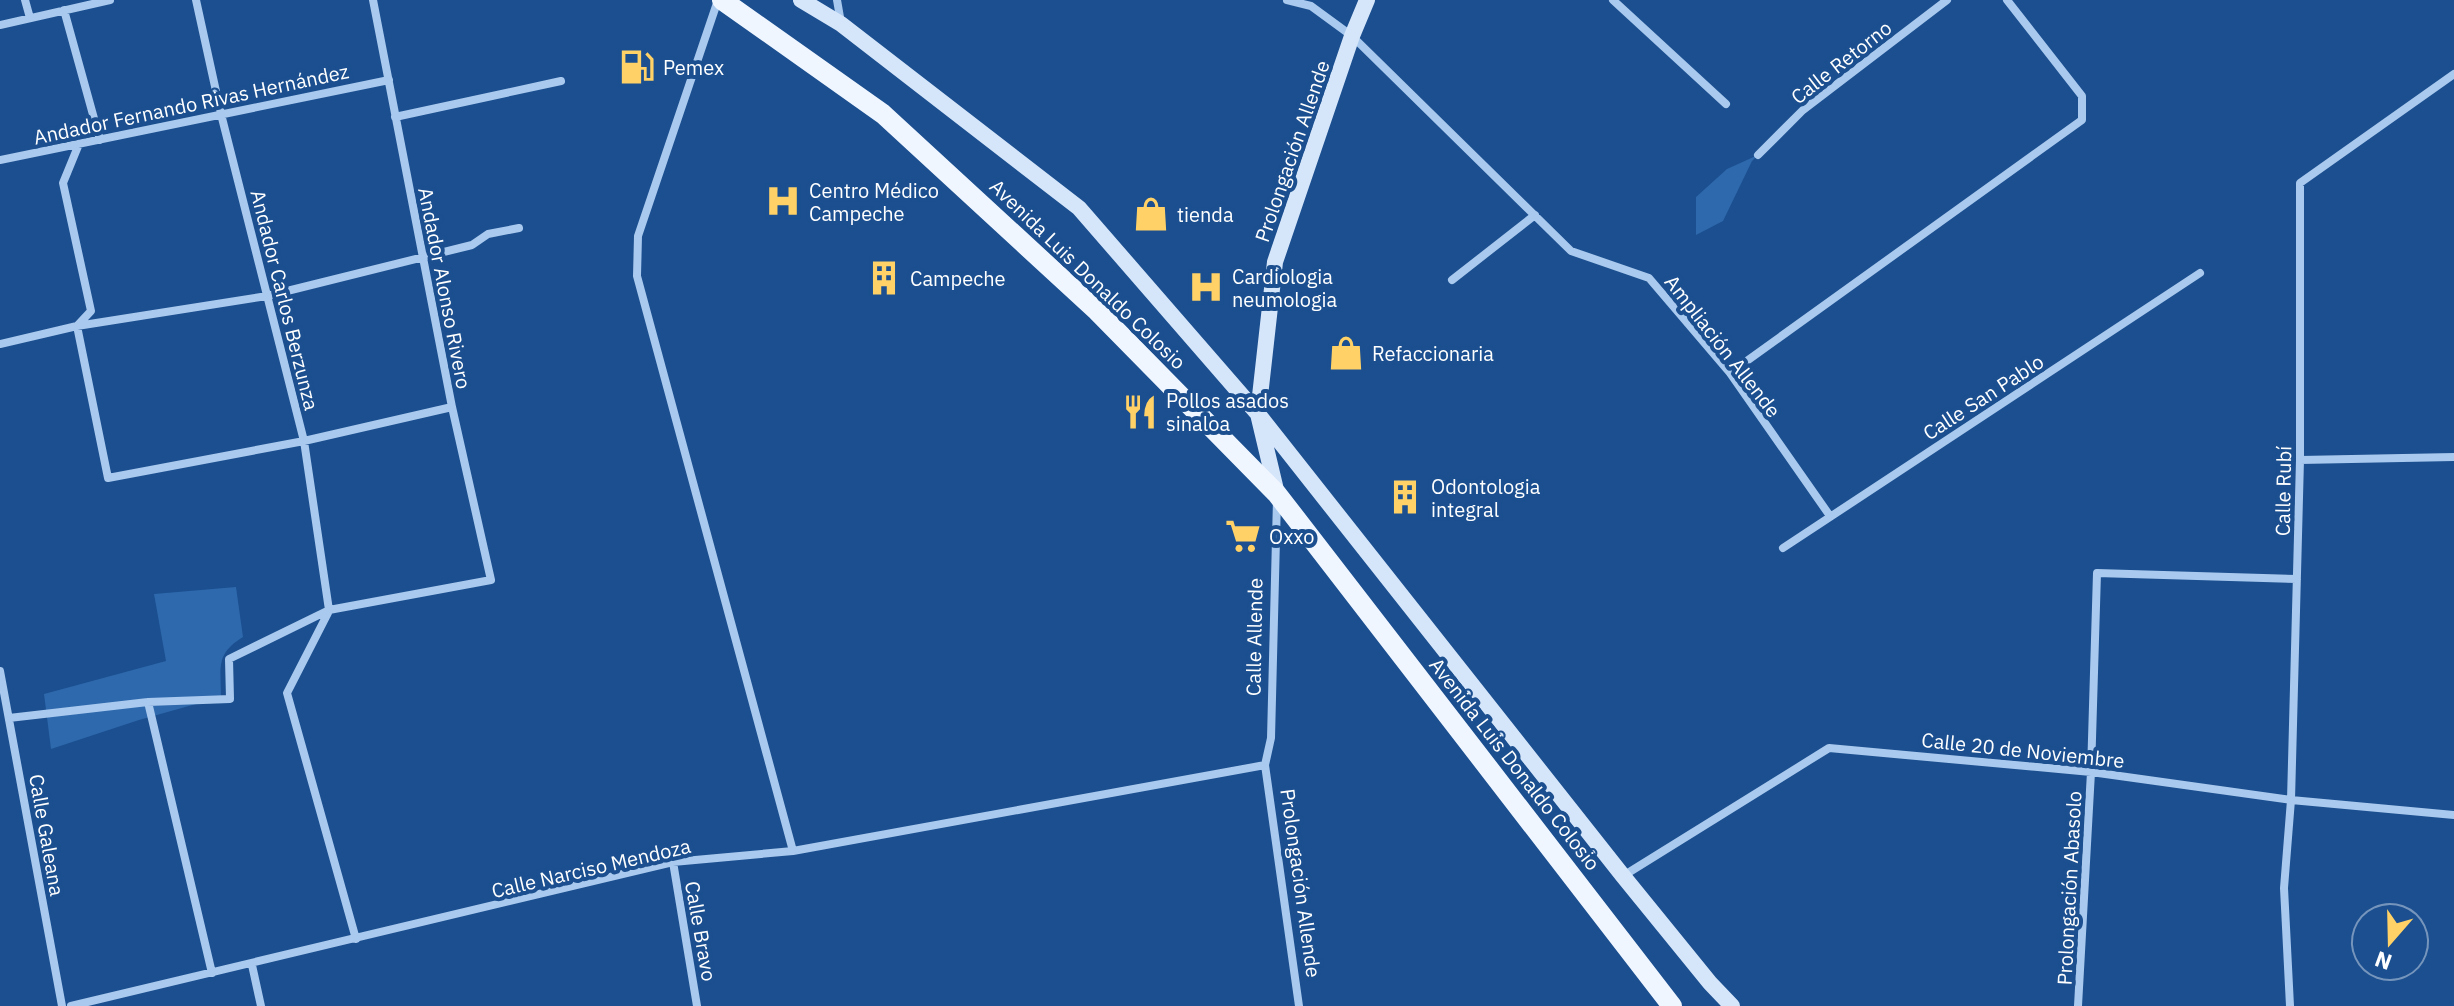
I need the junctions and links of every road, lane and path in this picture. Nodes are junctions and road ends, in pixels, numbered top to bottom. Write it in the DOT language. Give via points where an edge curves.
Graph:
graph roads {
  1 [pos="25,0"];
  2 [pos="110,0"];
  3 [pos="196,0"];
  4 [pos="373,0"];
  5 [pos="720,0"];
  6 [pos="801,0"];
  7 [pos="837,0"];
  8 [pos="1287,0"];
  9 [pos="1367,0"];
  10 [pos="1613,0"];
  11 [pos="1947,0"];
  12 [pos="2007,0"];
  13 [pos="64,10"];
  14 [pos="30,18"];
  15 [pos="841,24"];
  16 [pos="0,25"];
  17 [pos="1352,36"];
  18 [pos="2454,74"];
  19 [pos="389,80"];
  20 [pos="561,81"];
  21 [pos="1726,104"];
  22 [pos="221,114"];
  23 [pos="395,117"];
  24 [pos="100,140"];
  25 [pos="79,144"];
  26 [pos="1758,155"];
  27 [pos="0,160"];
  28 [pos="1535,215"];
  29 [pos="519,228"];
  30 [pos="423,257"];
  31 [pos="2200,273"];
  32 [pos="1452,280"];
  33 [pos="267,296"];
  34 [pos="77,326"];
  35 [pos="0,344"];
  36 [pos="1730,373"];
  37 [pos="452,407"];
  38 [pos="1258,414"];
  39 [pos="304,441"];
  40 [pos="2454,457"];
  41 [pos="2300,460"];
  42 [pos="1277,494"];
  43 [pos="1830,516"];
  44 [pos="1783,548"];
  45 [pos="2297,579"];
  46 [pos="329,610"];
  47 [pos="0,671"];
  48 [pos="148,702"];
  49 [pos="9,718"];
  50 [pos="1265,765"];
  51 [pos="2091,772"];
  52 [pos="2291,800"];
  53 [pos="2454,815"];
  54 [pos="793,851"];
  55 [pos="673,862"];
  56 [pos="1623,876"];
  57 [pos="356,939"];
  58 [pos="252,965"];
  59 [pos="212,973"];
  60 [pos="62,1006"];
  61 [pos="71,1006"];
  62 [pos="261,1006"];
  63 [pos="697,1006"];
  64 [pos="1299,1006"];
  65 [pos="1672,1006"];
  66 [pos="1732,1006"];
  67 [pos="2078,1006"];
  68 [pos="2290,1006"];
  1 -- 14 [label="street"];
  2 -- 13 [label="street"];
  3 -- 22 [label="street, Andador Carlos Berzunza"];
  4 -- 19 [label="street, Andador Alonso Rivero"];
  5 -- 42 [label="main road, Avenida Luis Donaldo Colosio" via="883,114 1097,311"];
  5 -- 54 [label="street" via="638,236 637,276"];
  6 -- 15 [label="main road, Avenida Luis Donaldo Colosio"];
  7 -- 15 [label="street"];
  8 -- 17 [label="street, Ampliación Allende" via="1311,6"];
  9 -- 17 [label="main road, Prolongación Allende"];
  10 -- 21 [label="street"];
  11 -- 26 [label="street, Calle Retorno" via="1803,110"];
  12 -- 36 [label="street" via="2082,96 2082,120"];
  13 -- 14 [label="street"];
  13 -- 24 [label="street"];
  14 -- 16 [label="street"];
  15 -- 38 [label="main road, Avenida Luis Donaldo Colosio" via="1079,208"];
  17 -- 28 [label="street, Ampliación Allende"];
  17 -- 38 [label="main road, Prolongación Allende" via="1275,262"];
  18 -- 41 [label="street, Calle Rubí" via="2300,183"];
  19 -- 22 [label="street, Andador Fernando Rivas Hernández"];
  19 -- 23 [label="street, Andador Alonso Rivero"];
  20 -- 23 [label="street"];
  22 -- 24 [label="street, Andador Fernando Rivas Hernández"];
  22 -- 33 [label="street, Andador Carlos Berzunza"];
  23 -- 30 [label="street, Andador Alonso Rivero"];
  24 -- 25 [label="street, Andador Fernando Rivas Hernández"];
  25 -- 27 [label="street, Andador Fernando Rivas Hernández"];
  25 -- 34 [label="street" via="63,183 91,311"];
  28 -- 32 [label="street"];
  28 -- 36 [label="street, Ampliación Allende" via="1571,251 1649,278"];
  29 -- 30 [label="street"];
  30 -- 33 [label="street"];
  30 -- 37 [label="street, Andador Alonso Rivero"];
  31 -- 43 [label="street, Calle San Pablo"];
  33 -- 34 [label="street"];
  33 -- 39 [label="street, Andador Carlos Berzunza"];
  34 -- 35 [label="street"];
  34 -- 39 [label="street" via="108,478"];
  36 -- 43 [label="street, Ampliación Allende"];
  37 -- 39 [label="street"];
  37 -- 46 [label="street, Andador Alonso Rivero" via="491,580"];
  38 -- 42 [label="main road, Calle Allende"];
  38 -- 56 [label="main road, Avenida Luis Donaldo Colosio"];
  39 -- 46 [label="street, Andador Carlos Berzunza"];
  40 -- 41 [label="street"];
  41 -- 45 [label="street, Calle Rubí"];
  42 -- 50 [label="street, Calle Allende" via="1271,738"];
  42 -- 65 [label="main road, Avenida Luis Donaldo Colosio"];
  43 -- 44 [label="street, Calle San Pablo"];
  45 -- 51 [label="street, Prolongación Abasolo" via="2097,573"];
  45 -- 52 [label="street, Calle Rubí"];
  46 -- 48 [label="street" via="229,659 230,699"];
  46 -- 57 [label="street" via="287,693"];
  47 -- 49 [label="street, Calle Galeana"];
  48 -- 49 [label="street"];
  48 -- 59 [label="street"];
  49 -- 60 [label="street, Calle Galeana"];
  50 -- 54 [label="street, Calle Narciso Mendoza"];
  50 -- 64 [label="street, Prolongación Allende"];
  51 -- 52 [label="street, Calle 20 de Noviembre"];
  51 -- 56 [label="street, Calle 20 de Noviembre" via="1829,748"];
  51 -- 67 [label="street, Prolongación Abasolo"];
  52 -- 53 [label="street, Calle 20 de Noviembre"];
  52 -- 68 [label="street, Calle Rubí" via="2284,888"];
  54 -- 55 [label="street, Calle Narciso Mendoza"];
  55 -- 57 [label="street, Calle Narciso Mendoza"];
  55 -- 63 [label="street, Calle Bravo"];
  56 -- 66 [label="main road, Avenida Luis Donaldo Colosio"];
  57 -- 58 [label="street, Calle Narciso Mendoza"];
  58 -- 59 [label="street, Calle Narciso Mendoza"];
  58 -- 62 [label="street"];
  59 -- 61 [label="street, Calle Narciso Mendoza"];
}
